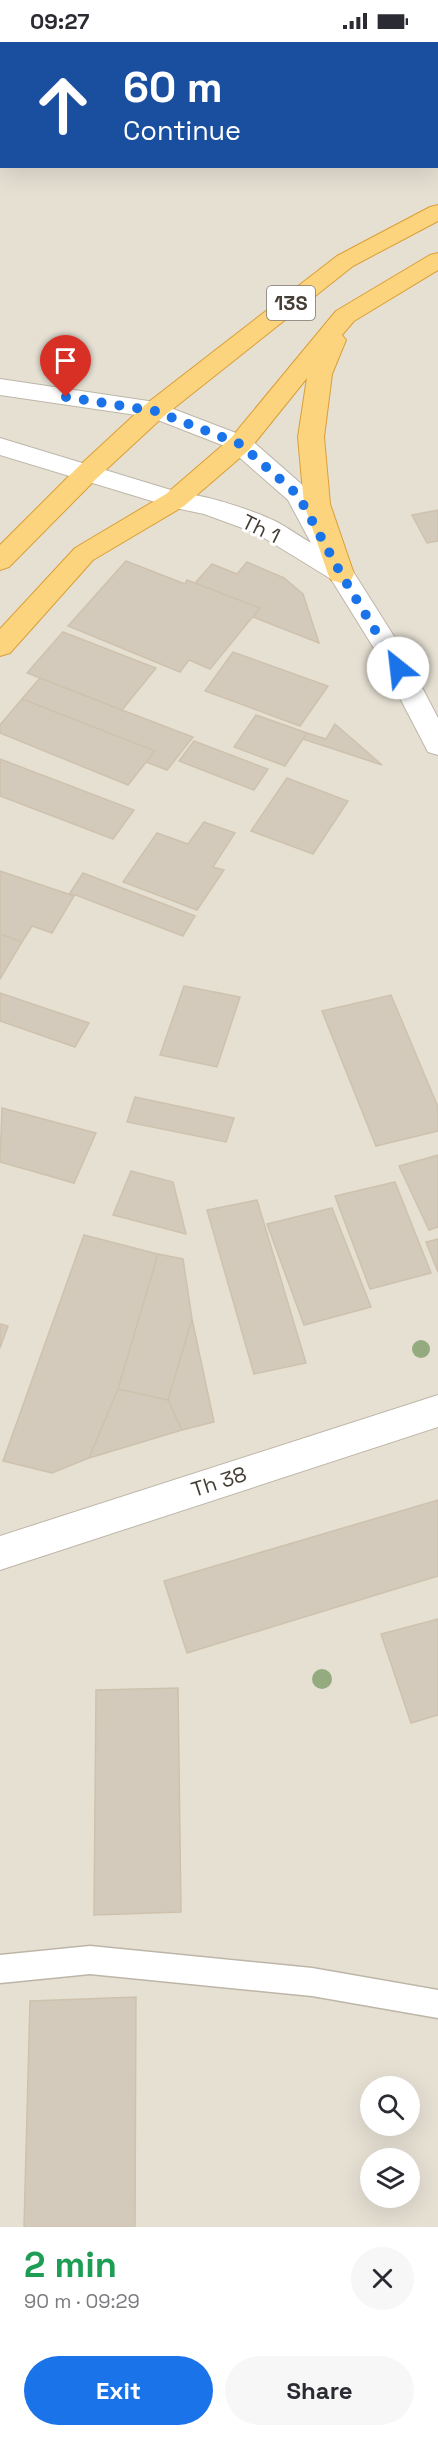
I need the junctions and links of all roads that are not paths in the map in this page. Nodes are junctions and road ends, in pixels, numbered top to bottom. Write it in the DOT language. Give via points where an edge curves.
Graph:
graph roads {
  1 [pos="438,212"];
  2 [pos="438,260"];
  3 [pos="345,316"];
  4 [pos="0,387"];
  5 [pos="155,411"];
  6 [pos="240,444"];
  7 [pos="0,446"];
  8 [pos="87,473"];
  9 [pos="175,500"];
  10 [pos="0,561"];
  11 [pos="341,574"];
  12 [pos="0,645"];
  13 [pos="438,745"];
  14 [pos="438,1411"];
  15 [pos="0,1553"];
  16 [pos="0,1969"];
  17 [pos="438,2004"];
  1 -- 5 [label="highway, 13S" via="345,261"];
  2 -- 3 [label="highway, 13S"];
  3 -- 6 [label="highway, 13S"];
  3 -- 11 [label="highway" via="320,374 311,437 317,504"];
  4 -- 5 [label="street"];
  5 -- 6 [label="street"];
  5 -- 8 [label="highway, 13S"];
  6 -- 9 [label="highway, 13S"];
  6 -- 11 [label="street, Th 1" via="298,495"];
  7 -- 8 [label="street, Th 1"];
  8 -- 9 [label="street, Th 1"];
  8 -- 10 [label="highway, 13S"];
  9 -- 11 [label="street, Th 1" via="209,507 265,527"];
  9 -- 12 [label="highway, 13S" via="84,554"];
  11 -- 13 [label="street, Th 1" via="388,649"];
  14 -- 15 [label="street, Th 38"];
  16 -- 17 [label="lane" via="90,1960 312,1982"];
}
